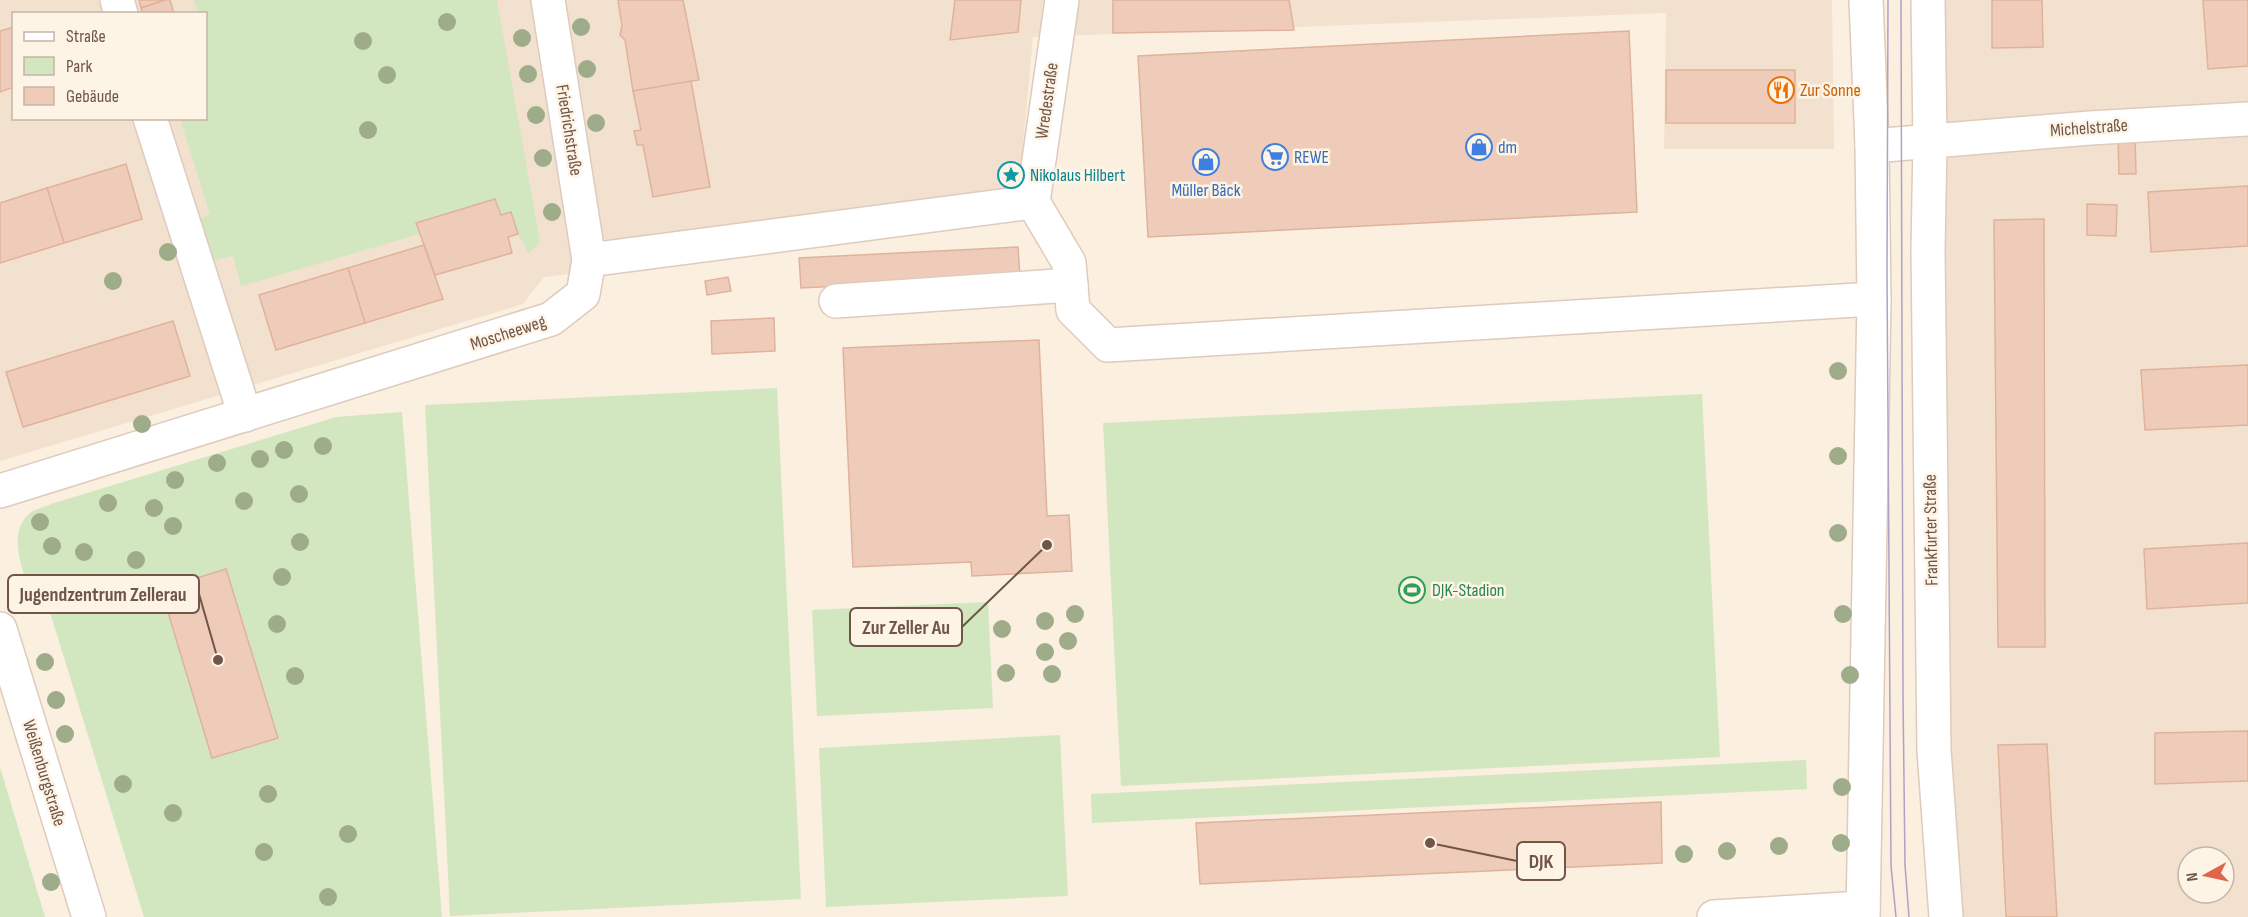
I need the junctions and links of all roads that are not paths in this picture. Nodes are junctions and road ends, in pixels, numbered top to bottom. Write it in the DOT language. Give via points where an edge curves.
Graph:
graph roads {
  1 [pos="548,0"];
  2 [pos="1062,0"];
  3 [pos="1866,0"];
  4 [pos="1928,0"];
  5 [pos="2248,119"];
  6 [pos="151,120"];
  7 [pos="1930,142"];
  8 [pos="1872,146"];
  9 [pos="1033,202"];
  10 [pos="589,260"];
  11 [pos="1071,285"];
  12 [pos="1874,299"];
  13 [pos="836,301"];
  14 [pos="245,415"];
  15 [pos="0,491"];
  16 [pos="0,629"];
  17 [pos="1863,912"];
  18 [pos="89,917"];
  19 [pos="1714,917"];
  20 [pos="1946,917"];
  1 -- 10 [label="street, Friedrichstraße"];
  2 -- 9 [label="street, Wredestraße"];
  3 -- 8 [label="street"];
  4 -- 7 [label="street, Frankfurter Straße"];
  5 -- 7 [label="street, Michelstraße"];
  6 -- 14 [label="street"];
  7 -- 8 [label="street"];
  7 -- 20 [label="street, Frankfurter Straße" via="1934,750"];
  8 -- 12 [label="street"];
  9 -- 10 [label="street"];
  9 -- 11 [label="street" via="1069,263"];
  10 -- 14 [label="street, Moscheeweg" via="583,294 552,319"];
  11 -- 12 [label="street" via="1073,310 1108,345"];
  11 -- 13 [label="street"];
  12 -- 17 [label="street"];
  14 -- 15 [label="street, Moscheeweg"];
  16 -- 18 [label="street, Weißenburgstraße"];
  17 -- 19 [label="street"];
}
